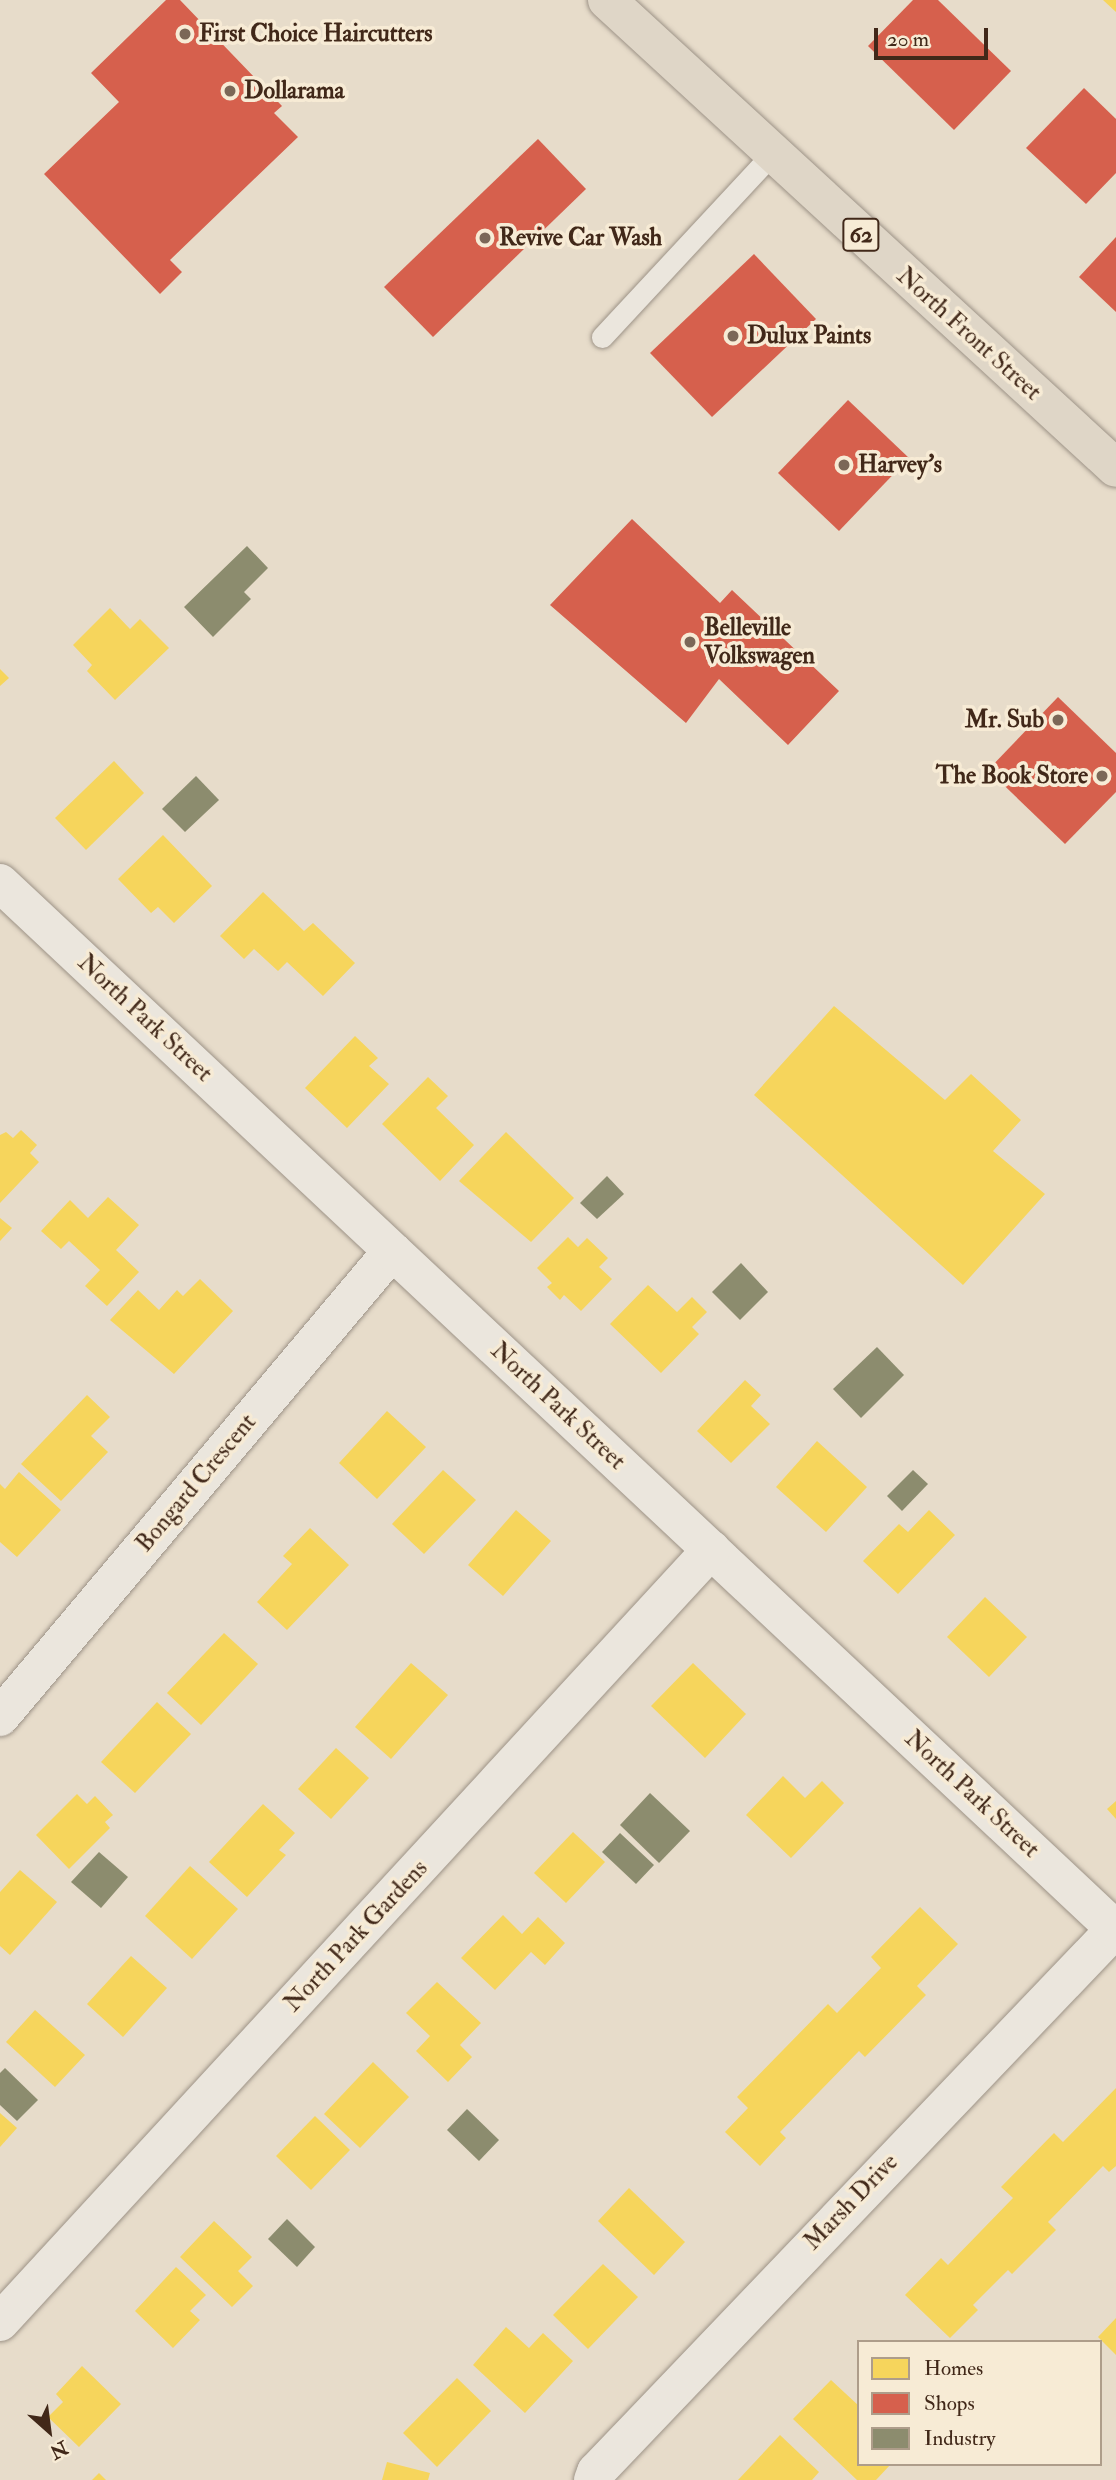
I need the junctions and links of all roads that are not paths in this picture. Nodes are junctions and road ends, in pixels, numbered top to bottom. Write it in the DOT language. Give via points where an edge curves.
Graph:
graph roads {
  1 [pos="607,0"];
  2 [pos="772,154"];
  3 [pos="602,337"];
  4 [pos="1116,468"];
  5 [pos="0,883"];
  6 [pos="392,1251"];
  7 [pos="711,1550"];
  8 [pos="0,1717"];
  9 [pos="1115,1929"];
  10 [pos="0,2322"];
  11 [pos="593,2480"];
  1 -- 2 [label="main road, North Front Street / 62"];
  2 -- 3 [label="lane"];
  2 -- 4 [label="main road, North Front Street / 62"];
  5 -- 6 [label="street, North Park Street"];
  6 -- 7 [label="street, North Park Street"];
  6 -- 8 [label="street, Bongard Crescent"];
  7 -- 9 [label="street, North Park Street"];
  7 -- 10 [label="street, North Park Gardens"];
  9 -- 11 [label="street, Marsh Drive" via="688,2374"];
}
